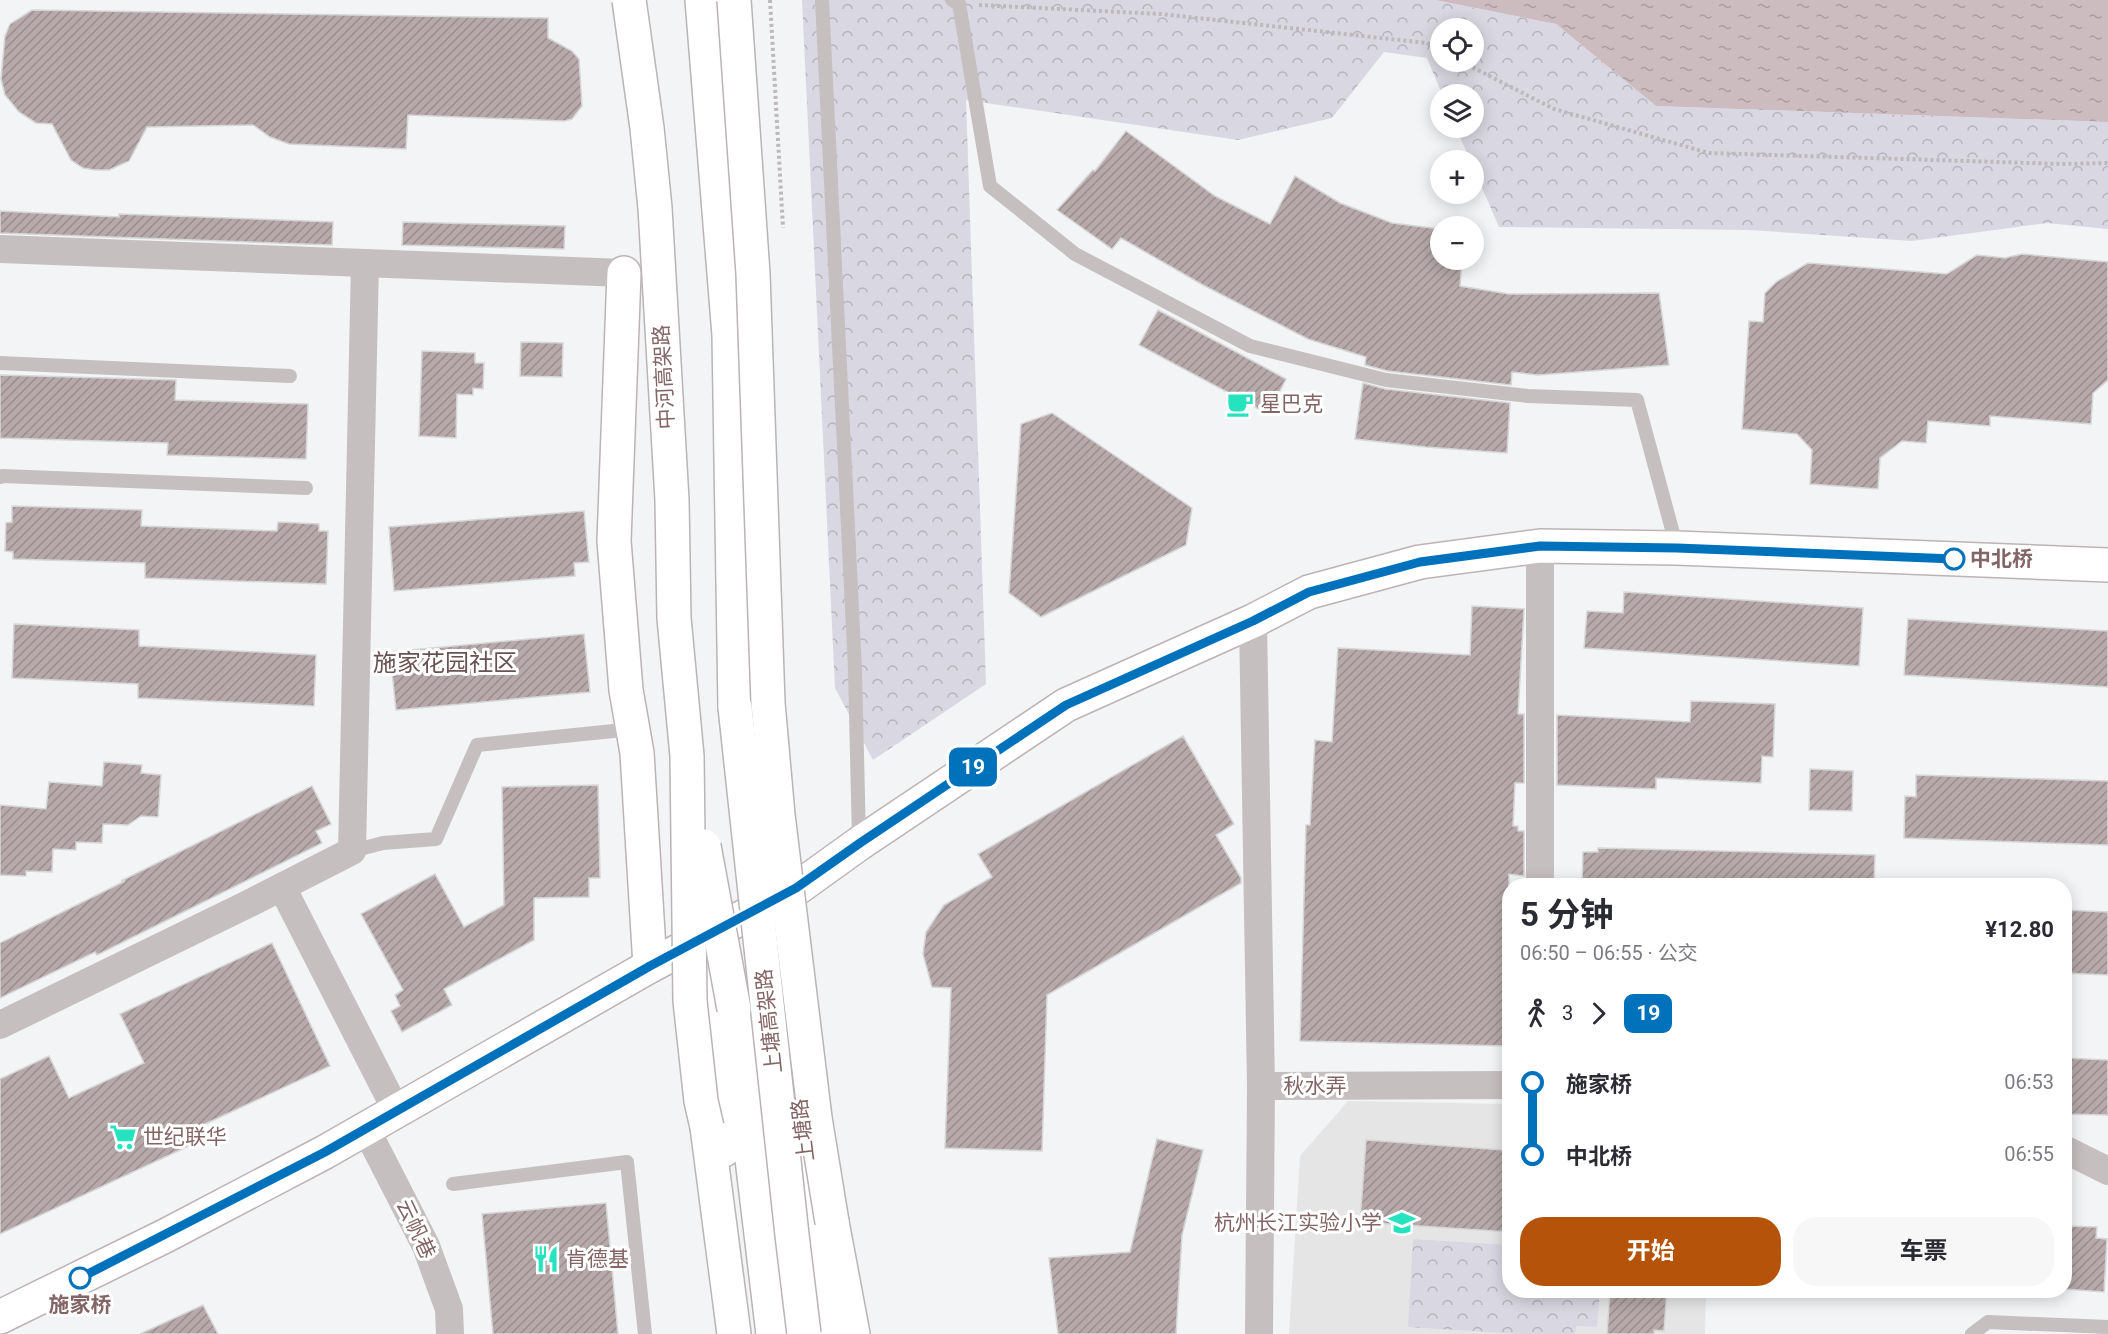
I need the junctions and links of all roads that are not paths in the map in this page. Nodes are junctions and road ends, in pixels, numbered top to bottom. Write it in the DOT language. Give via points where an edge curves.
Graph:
graph roads {
  1 [pos="629,0"];
  2 [pos="702,0"];
  3 [pos="734,0"];
  4 [pos="822,0"];
  5 [pos="956,2"];
  6 [pos="0,249"];
  7 [pos="365,263"];
  8 [pos="624,273"];
  9 [pos="0,363"];
  10 [pos="290,376"];
  11 [pos="0,477"];
  12 [pos="306,488"];
  13 [pos="1540,546"];
  14 [pos="1677,548"];
  15 [pos="2108,565"];
  16 [pos="765,596"];
  17 [pos="1253,621"];
  18 [pos="735,707"];
  19 [pos="633,729"];
  20 [pos="687,756"];
  21 [pos="860,843"];
  22 [pos="351,851"];
  23 [pos="1540,878"];
  24 [pos="282,887"];
  25 [pos="796,888"];
  26 [pos="703,937"];
  27 [pos="650,966"];
  28 [pos="0,1025"];
  29 [pos="1502,1085"];
  30 [pos="1261,1086"];
  31 [pos="397,1112"];
  32 [pos="366,1129"];
  33 [pos="2072,1153"];
  34 [pos="2108,1171"];
  35 [pos="453,1184"];
  36 [pos="0,1317"];
  37 [pos="2108,1327"];
  38 [pos="450,1334"];
  39 [pos="645,1334"];
  40 [pos="734,1334"];
  41 [pos="773,1334"];
  42 [pos="804,1334"];
  43 [pos="833,1334"];
  44 [pos="853,1334"];
  45 [pos="1259,1334"];
  46 [pos="1972,1334"];
  1 -- 20 [label="main road, 中河高架路, bridge" via="655,208 672,500 674,618"];
  2 -- 18 [label="main road" via="729,335"];
  3 -- 16 [label="main road, bridge" via="753,274"];
  4 -- 21 [label="lane"];
  5 -- 14 [label="lane" via="990,186 1075,254 1250,346 1386,381 1528,396 1637,400"];
  6 -- 7 [label="street"];
  7 -- 8 [label="street"];
  7 -- 22 [label="street"];
  8 -- 19 [label="main road" via="614,541 626,690"];
  9 -- 10 [label="lane"];
  11 -- 12 [label="lane"];
  13 -- 14 [label="main road"];
  13 -- 17 [label="main road" via="1420,562 1309,592"];
  13 -- 23 [label="street"];
  14 -- 15 [label="main road"];
  16 -- 18 [label="main road, bridge"];
  16 -- 44 [label="main road, bridge" via="768,703 778,815 815,1118"];
  17 -- 21 [label="main road" via="1066,705"];
  17 -- 30 [label="street"];
  18 -- 42 [label="main road, 上塘高架路, bridge"];
  19 -- 22 [label="lane" via="477,745 436,839 383,843"];
  19 -- 27 [label="main road"];
  20 -- 40 [label="main road, bridge" via="690,1001"];
  20 -- 41 [label="main road, 上塘高架路, bridge" via="734,1009"];
  21 -- 25 [label="main road"];
  22 -- 24 [label="street"];
  24 -- 28 [label="street"];
  24 -- 31 [label="street"];
  25 -- 26 [label="main road"];
  25 -- 43 [label="main road, 上塘路" via="793,1050 819,1262"];
  26 -- 27 [label="main road"];
  26 -- 40 [label="main road" via="732,1233"];
  27 -- 31 [label="main road"];
  29 -- 30 [label="street, 秋水弄"];
  30 -- 45 [label="street, 秋水弄"];
  31 -- 32 [label="main road"];
  32 -- 36 [label="main road" via="165,1236"];
  32 -- 38 [label="street, 云帆巷" via="426,1246 449,1309"];
  33 -- 34 [label="street"];
  35 -- 39 [label="lane" via="627,1162"];
  37 -- 46 [label="lane" via="1989,1322"];
}
